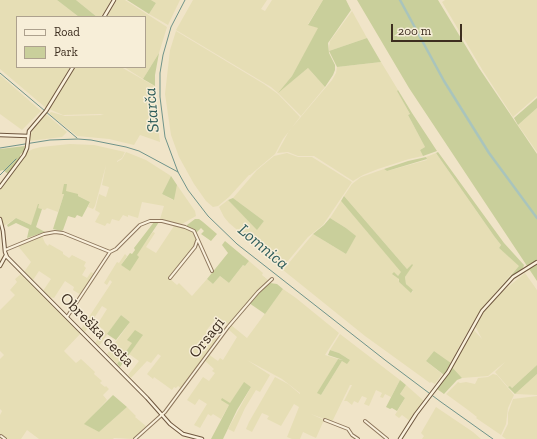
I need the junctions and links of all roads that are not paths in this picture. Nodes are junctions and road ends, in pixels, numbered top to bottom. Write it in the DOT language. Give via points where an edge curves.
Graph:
graph roads {
  1 [pos="114,0"];
  2 [pos="105,16"];
  3 [pos="72,68"];
  4 [pos="0,135"];
  5 [pos="28,136"];
  6 [pos="0,187"];
  7 [pos="0,219"];
  8 [pos="197,239"];
  9 [pos="4,250"];
  10 [pos="110,252"];
  11 [pos="6,255"];
  12 [pos="537,262"];
  13 [pos="0,266"];
  14 [pos="212,271"];
  15 [pos="170,278"];
  16 [pos="272,278"];
  17 [pos="67,317"];
  18 [pos="162,414"];
  19 [pos="325,420"];
  20 [pos="365,421"];
  21 [pos="1,436"];
  22 [pos="5,439"];
  23 [pos="135,439"];
  24 [pos="202,439"];
  25 [pos="358,439"];
  26 [pos="387,439"];
  27 [pos="400,439"];
  1 -- 2 [label="main road"];
  3 -- 5 [label="main road"];
  4 -- 5 [label="main road"];
  5 -- 6 [label="main road" via="24,155"];
  7 -- 9 [label="main road, Obreška cesta"];
  8 -- 10 [label="street" via="194,231 185,227 162,221 150,221 140,225"];
  8 -- 14 [label="street"];
  8 -- 15 [label="street" via="195,247"];
  9 -- 10 [label="street" via="54,232 63,233"];
  9 -- 11 [label="main road, Obreška cesta"];
  10 -- 17 [label="street"];
  11 -- 13 [label="main road"];
  11 -- 17 [label="main road, Obreška cesta"];
  12 -- 27 [label="main road" via="513,277 482,310 448,372"];
  16 -- 18 [label="street, Orsagi" via="228,327"];
  17 -- 18 [label="main road, Obreška cesta"];
  18 -- 23 [label="street, Orsagi"];
  18 -- 24 [label="main road, Obreška cesta" via="180,432"];
  19 -- 25 [label="street" via="348,430"];
  20 -- 26 [label="street"];
  21 -- 22 [label="street"];
}
